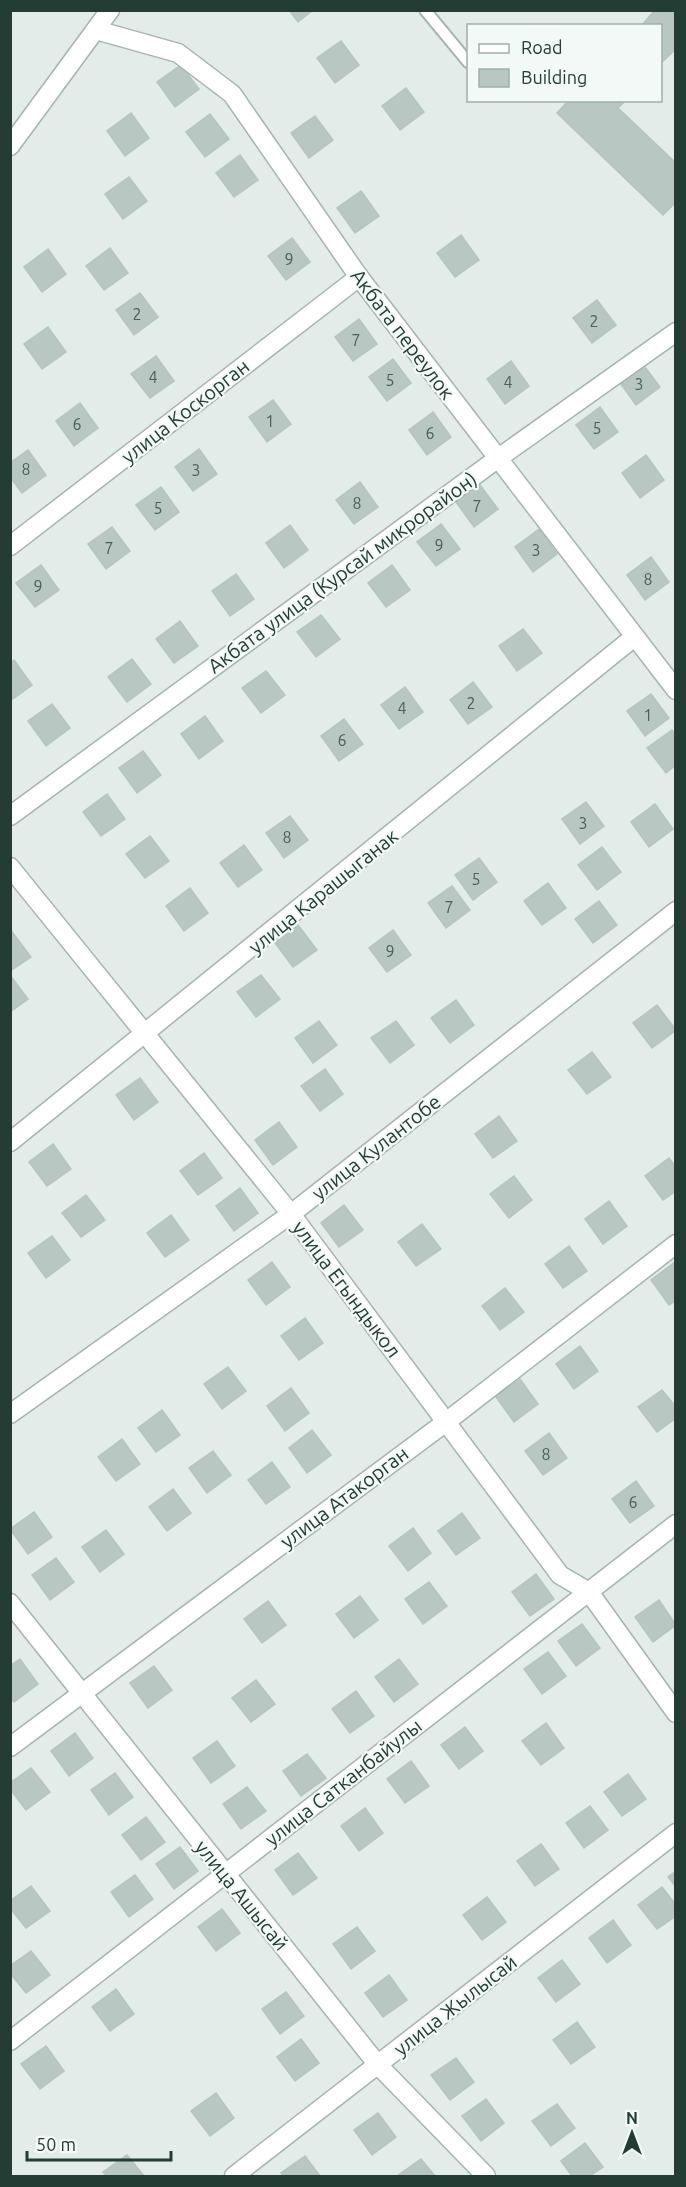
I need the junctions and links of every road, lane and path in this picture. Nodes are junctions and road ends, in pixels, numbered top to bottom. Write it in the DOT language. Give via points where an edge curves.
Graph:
graph roads {
  1 [pos="110,10"];
  2 [pos="425,10"];
  3 [pos="96,30"];
  4 [pos="467,61"];
  5 [pos="10,146"];
  6 [pos="359,277"];
  7 [pos="675,332"];
  8 [pos="497,459"];
  9 [pos="10,546"];
  10 [pos="633,638"];
  11 [pos="675,690"];
  12 [pos="10,816"];
  13 [pos="10,867"];
  14 [pos="675,911"];
  15 [pos="146,1035"];
  16 [pos="10,1142"];
  17 [pos="291,1214"];
  18 [pos="675,1244"];
  19 [pos="10,1414"];
  20 [pos="446,1422"];
  21 [pos="675,1524"];
  22 [pos="589,1592"];
  23 [pos="10,1603"];
  24 [pos="82,1691"];
  25 [pos="675,1713"];
  26 [pos="10,1747"];
  27 [pos="675,1833"];
  28 [pos="224,1874"];
  29 [pos="10,2041"];
  30 [pos="378,2066"];
  31 [pos="234,2176"];
  32 [pos="486,2176"];
  1 -- 3 [label="street"];
  2 -- 4 [label="lane"];
  3 -- 5 [label="street"];
  3 -- 6 [label="street, Акбата переулок" via="178,53 232,94"];
  6 -- 8 [label="street, Акбата переулок"];
  6 -- 9 [label="street, улица Коскорган"];
  7 -- 8 [label="street, Акбата улица (Курсай микрорайон)"];
  8 -- 10 [label="street, Акбата переулок"];
  8 -- 12 [label="street, Акбата улица (Курсай микрорайон)"];
  10 -- 11 [label="street, Акбата переулок"];
  10 -- 15 [label="street, улица Карашыганак"];
  13 -- 15 [label="street, улица Егындыкол"];
  14 -- 17 [label="street, улица Кулантобе"];
  15 -- 16 [label="street, улица Карашыганак"];
  15 -- 17 [label="street, улица Егындыкол"];
  17 -- 19 [label="street, улица Кулантобе"];
  17 -- 20 [label="street, улица Егындыкол"];
  18 -- 20 [label="street, улица Атакорган"];
  20 -- 22 [label="street, улица Егындыкол" via="560,1575"];
  20 -- 24 [label="street, улица Атакорган"];
  21 -- 22 [label="street, улица Сатканбайулы"];
  22 -- 25 [label="street, улица Егындыкол"];
  22 -- 28 [label="street, улица Сатканбайулы"];
  23 -- 24 [label="street, улица Ашысай"];
  24 -- 26 [label="street, улица Атакорган"];
  24 -- 28 [label="street, улица Ашысай"];
  27 -- 30 [label="street, улица Жылысай"];
  28 -- 29 [label="street, улица Сатканбайулы"];
  28 -- 30 [label="street, улица Ашысай"];
  30 -- 31 [label="street, улица Жылысай"];
  30 -- 32 [label="street, улица Ашысай"];
}
